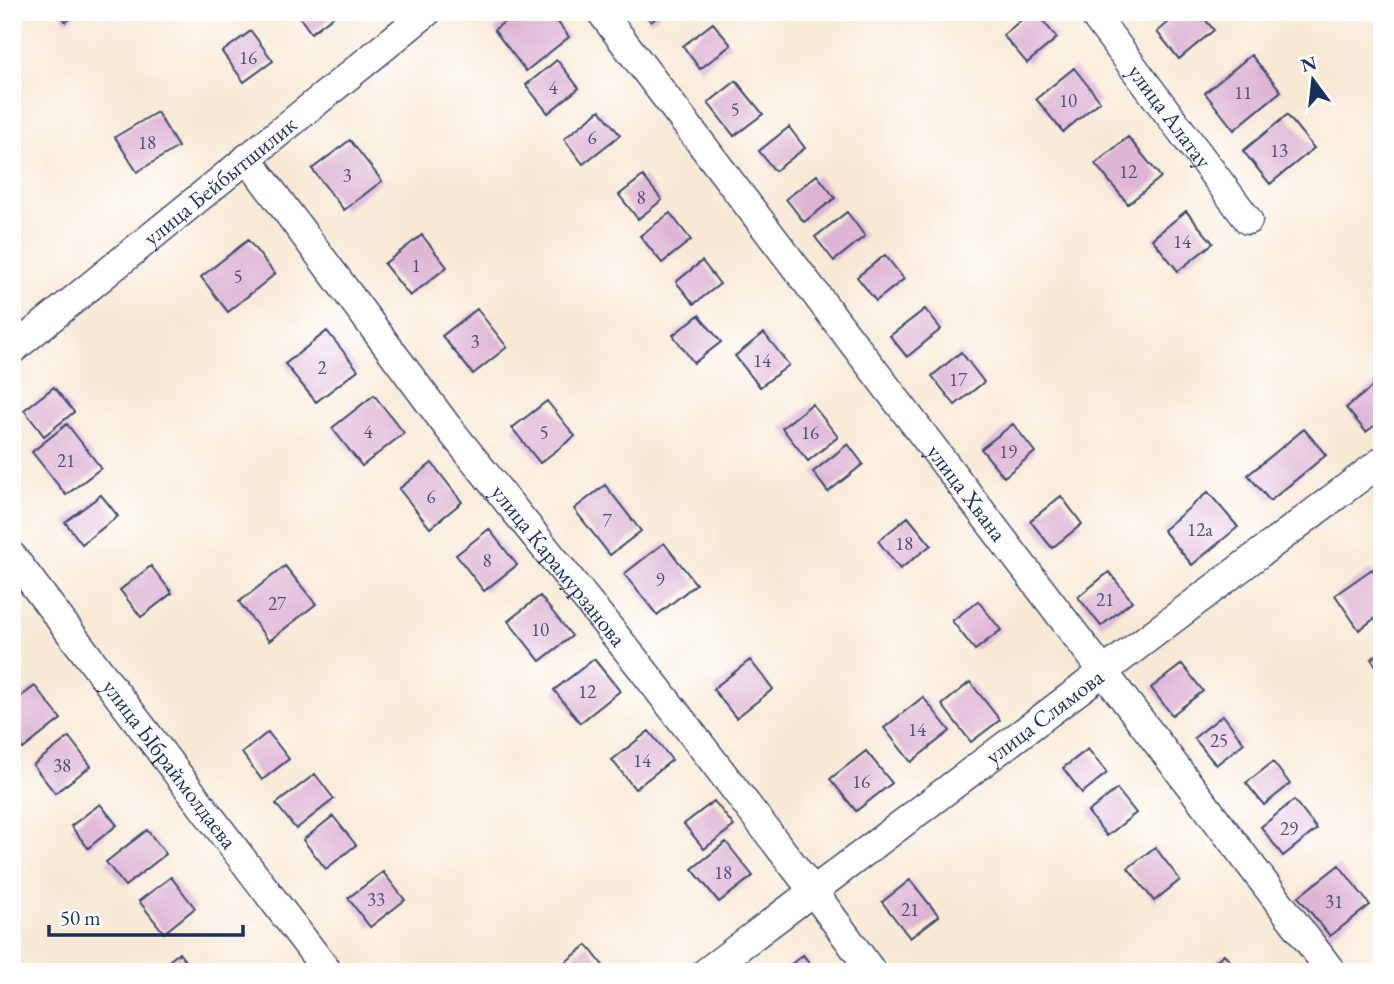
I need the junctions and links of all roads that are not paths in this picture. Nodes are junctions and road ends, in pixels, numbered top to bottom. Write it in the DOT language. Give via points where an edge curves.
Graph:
graph roads {
  1 [pos="426,12"];
  2 [pos="601,12"];
  3 [pos="1092,12"];
  4 [pos="247,159"];
  5 [pos="1248,220"];
  6 [pos="12,350"];
  7 [pos="1382,461"];
  8 [pos="12,556"];
  9 [pos="1104,673"];
  10 [pos="813,891"];
  11 [pos="328,972"];
  12 [pos="706,972"];
  13 [pos="872,972"];
  14 [pos="1332,972"];
  1 -- 4 [label="street, улица Бейбытшилик"];
  2 -- 9 [label="street, улица Хвана"];
  3 -- 5 [label="street, улица Алатау"];
  4 -- 6 [label="street, улица Бейбытшилик"];
  4 -- 10 [label="street, улица Карамурзанова" via="447,426"];
  7 -- 9 [label="street, улица Слямова"];
  8 -- 11 [label="street, улица Ыбраймолдаева"];
  9 -- 10 [label="street, улица Слямова"];
  9 -- 14 [label="street, улица Хвана"];
  10 -- 12 [label="street, улица Слямова"];
  10 -- 13 [label="street, улица Карамурзанова"];
}
